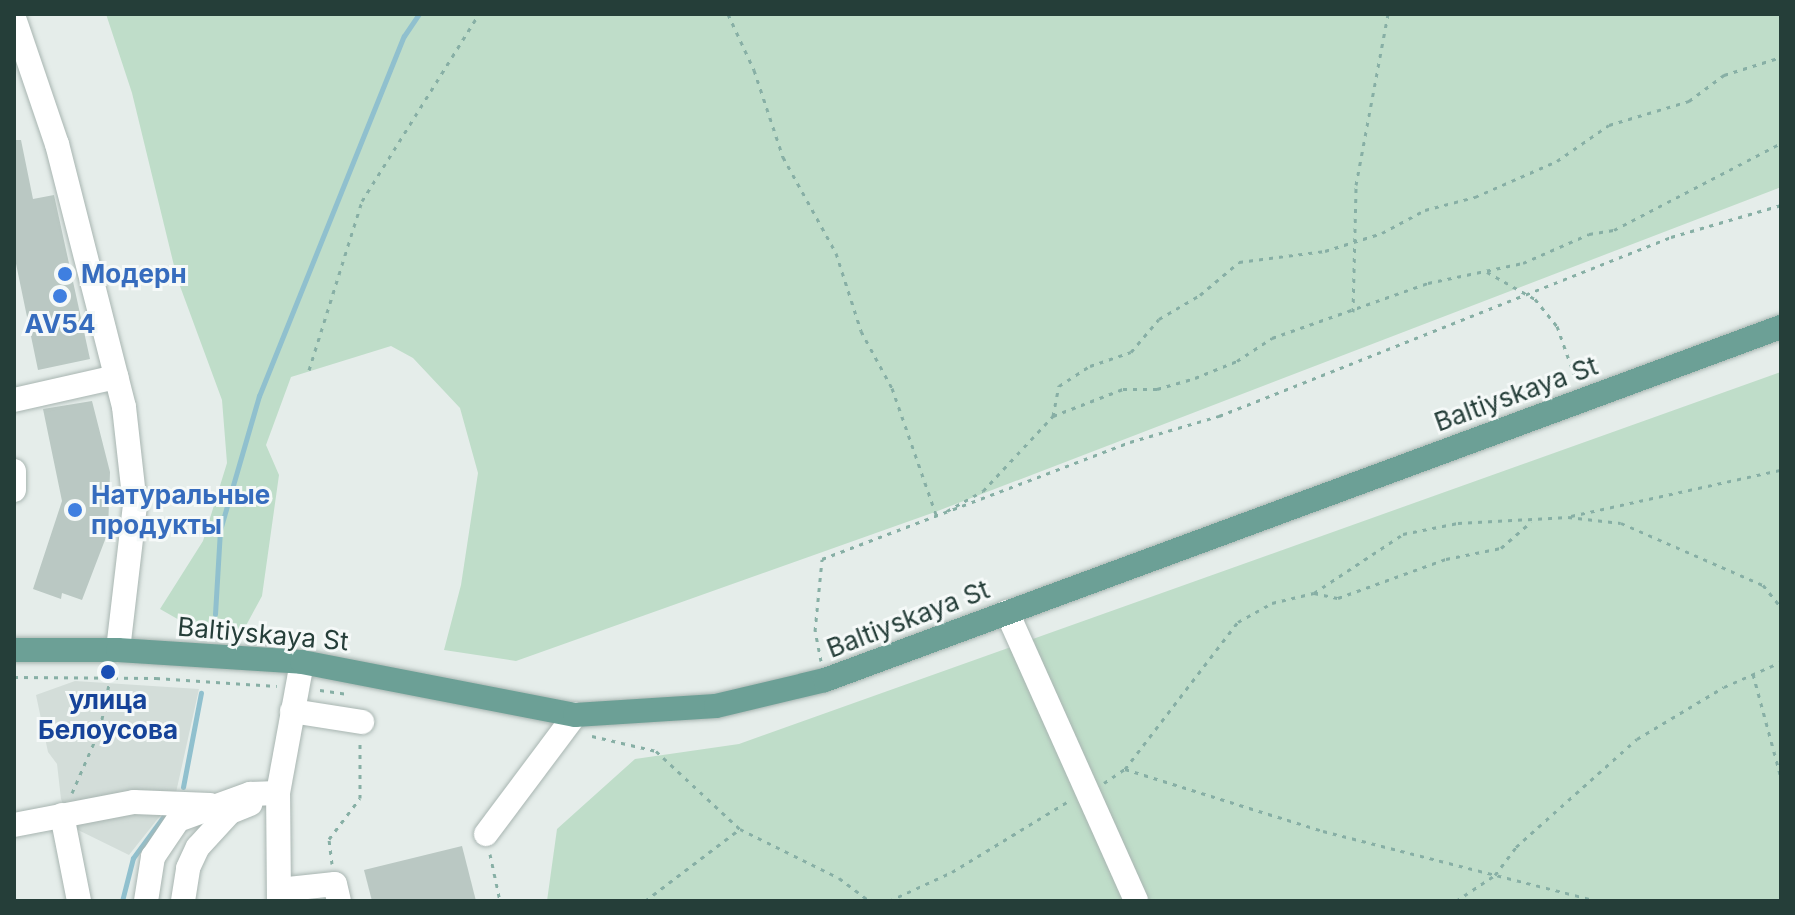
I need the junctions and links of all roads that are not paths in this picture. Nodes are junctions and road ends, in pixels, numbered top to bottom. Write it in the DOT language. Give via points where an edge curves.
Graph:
graph roads {
  1 [pos="14,18"];
  2 [pos="1781,327"];
  3 [pos="116,377"];
  4 [pos="14,400"];
  5 [pos="14,471"];
  6 [pos="14,490"];
  7 [pos="1007,612"];
  8 [pos="14,650"];
  9 [pos="118,650"];
  10 [pos="302,662"];
  11 [pos="292,711"];
  12 [pos="362,722"];
  13 [pos="569,724"];
  14 [pos="278,793"];
  15 [pos="210,805"];
  16 [pos="62,815"];
  17 [pos="14,825"];
  18 [pos="486,834"];
  19 [pos="337,892"];
  20 [pos="279,896"];
  21 [pos="79,901"];
  22 [pos="146,901"];
  23 [pos="183,901"];
  24 [pos="1136,901"];
  1 -- 3 [label="street" via="57,144"];
  2 -- 7 [label="main road, Baltiyskaya St"];
  3 -- 4 [label="street"];
  3 -- 9 [label="street" via="135,505"];
  5 -- 6 [label="street"];
  7 -- 13 [label="main road, Baltiyskaya St" via="825,680 716,706"];
  7 -- 24 [label="street"];
  8 -- 9 [label="main road, Baltiyskaya St"];
  9 -- 10 [label="main road, Baltiyskaya St"];
  10 -- 11 [label="street"];
  10 -- 13 [label="main road, Baltiyskaya St"];
  11 -- 12 [label="street"];
  11 -- 14 [label="street"];
  13 -- 18 [label="street"];
  14 -- 15 [label="street"];
  14 -- 20 [label="street"];
  14 -- 23 [label="street" via="230,812 211,828 188,868"];
  15 -- 16 [label="street" via="134,802"];
  15 -- 22 [label="street" via="178,820 164,836 153,857"];
  16 -- 17 [label="street"];
  16 -- 21 [label="street"];
  19 -- 20 [label="street"];
}
